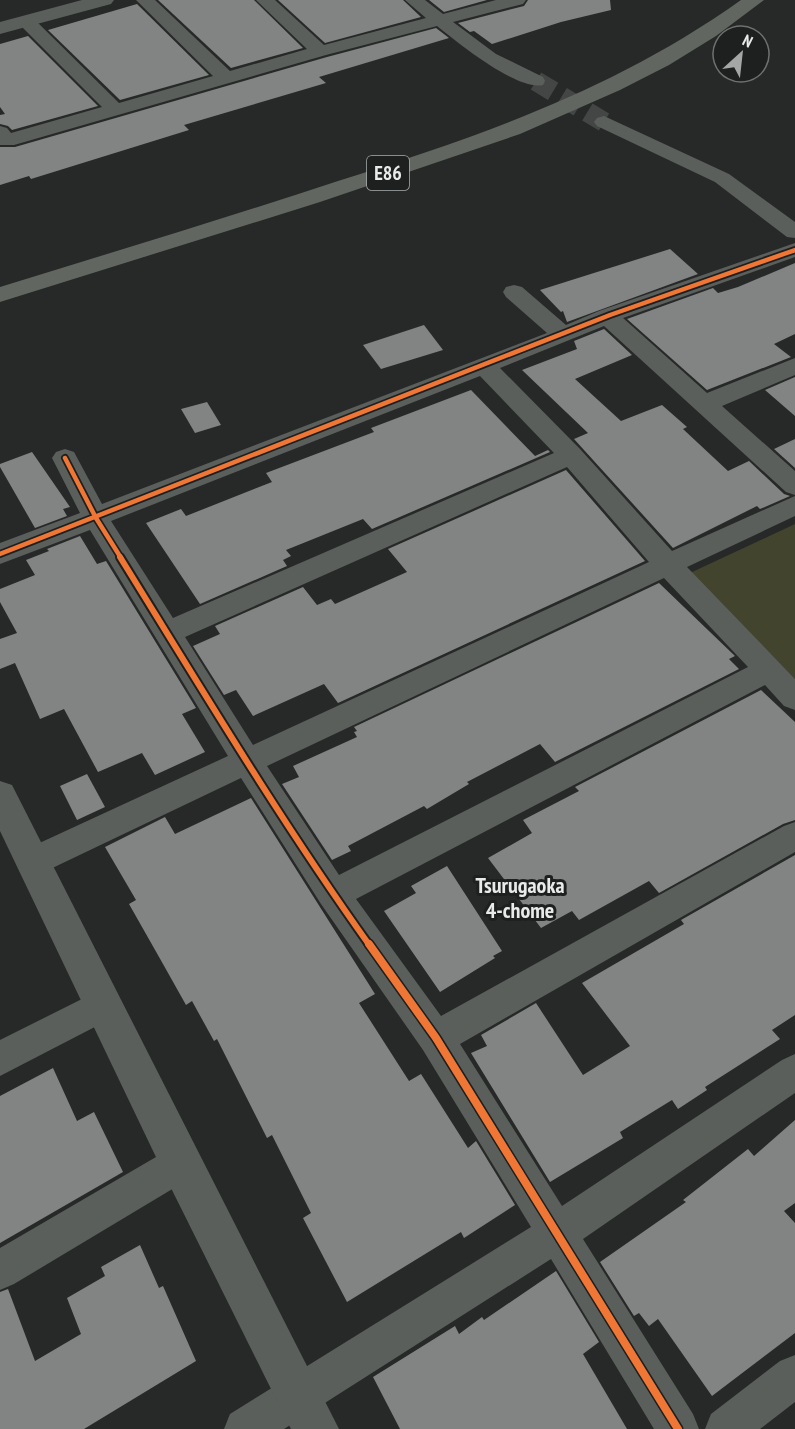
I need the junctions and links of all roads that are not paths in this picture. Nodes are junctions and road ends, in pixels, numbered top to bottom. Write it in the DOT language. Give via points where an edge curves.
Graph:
graph roads {
  1 [pos="145,0"];
  2 [pos="266,0"];
  3 [pos="414,0"];
  4 [pos="517,0"];
  5 [pos="754,0"];
  6 [pos="94,2"];
  7 [pos="440,20"];
  8 [pos="27,21"];
  9 [pos="0,28"];
  10 [pos="320,51"];
  11 [pos="226,78"];
  12 [pos="536,81"];
  13 [pos="116,111"];
  14 [pos="604,122"];
  15 [pos="0,132"];
  16 [pos="795,232"];
  17 [pos="795,250"];
  18 [pos="514,292"];
  19 [pos="0,295"];
  20 [pos="607,316"];
  21 [pos="563,335"];
  22 [pos="483,364"];
  23 [pos="795,366"];
  24 [pos="704,404"];
  25 [pos="572,455"];
  26 [pos="65,458"];
  27 [pos="795,486"];
  28 [pos="795,505"];
  29 [pos="96,518"];
  30 [pos="0,554"];
  31 [pos="669,566"];
  32 [pos="167,633"];
  33 [pos="768,670"];
  34 [pos="795,698"];
  35 [pos="248,763"];
  36 [pos="0,795"];
  37 [pos="795,836"];
  38 [pos="32,862"];
  39 [pos="333,894"];
  40 [pos="104,1004"];
  41 [pos="436,1038"];
  42 [pos="0,1059"];
  43 [pos="795,1072"];
  44 [pos="181,1164"];
  45 [pos="558,1232"];
  46 [pos="0,1270"];
  47 [pos="795,1376"];
  48 [pos="298,1394"];
  49 [pos="245,1429"];
  50 [pos="316,1429"];
  51 [pos="678,1429"];
  52 [pos="726,1429"];
  1 -- 11 [label="street"];
  2 -- 10 [label="street"];
  3 -- 7 [label="street"];
  4 -- 7 [label="street"];
  5 -- 19 [label="highway, E86" via="719,27 640,74 575,105 466,148"];
  6 -- 8 [label="street"];
  7 -- 10 [label="street"];
  7 -- 12 [label="street" via="489,58"];
  8 -- 9 [label="street"];
  8 -- 13 [label="street"];
  10 -- 11 [label="street"];
  11 -- 13 [label="street"];
  13 -- 15 [label="street" via="7,141"];
  14 -- 16 [label="street" via="722,178"];
  17 -- 20 [label="street"];
  18 -- 21 [label="street"];
  20 -- 21 [label="street"];
  20 -- 24 [label="street"];
  21 -- 22 [label="street"];
  22 -- 25 [label="street"];
  22 -- 29 [label="street"];
  23 -- 24 [label="street"];
  24 -- 27 [label="street"];
  25 -- 31 [label="street"];
  25 -- 32 [label="street"];
  26 -- 29 [label="street"];
  28 -- 31 [label="street"];
  29 -- 30 [label="street"];
  29 -- 32 [label="street"];
  31 -- 33 [label="street"];
  31 -- 35 [label="street"];
  32 -- 35 [label="street"];
  33 -- 34 [label="street"];
  33 -- 39 [label="street"];
  35 -- 38 [label="street"];
  35 -- 39 [label="street"];
  36 -- 38 [label="street"];
  37 -- 41 [label="street"];
  38 -- 40 [label="street"];
  39 -- 41 [label="street"];
  40 -- 42 [label="street"];
  40 -- 44 [label="street"];
  41 -- 45 [label="street"];
  43 -- 45 [label="street"];
  44 -- 46 [label="street"];
  44 -- 48 [label="street"];
  45 -- 48 [label="street"];
  45 -- 51 [label="street"];
  47 -- 52 [label="street"];
  48 -- 49 [label="street"];
  48 -- 50 [label="street"];
}
